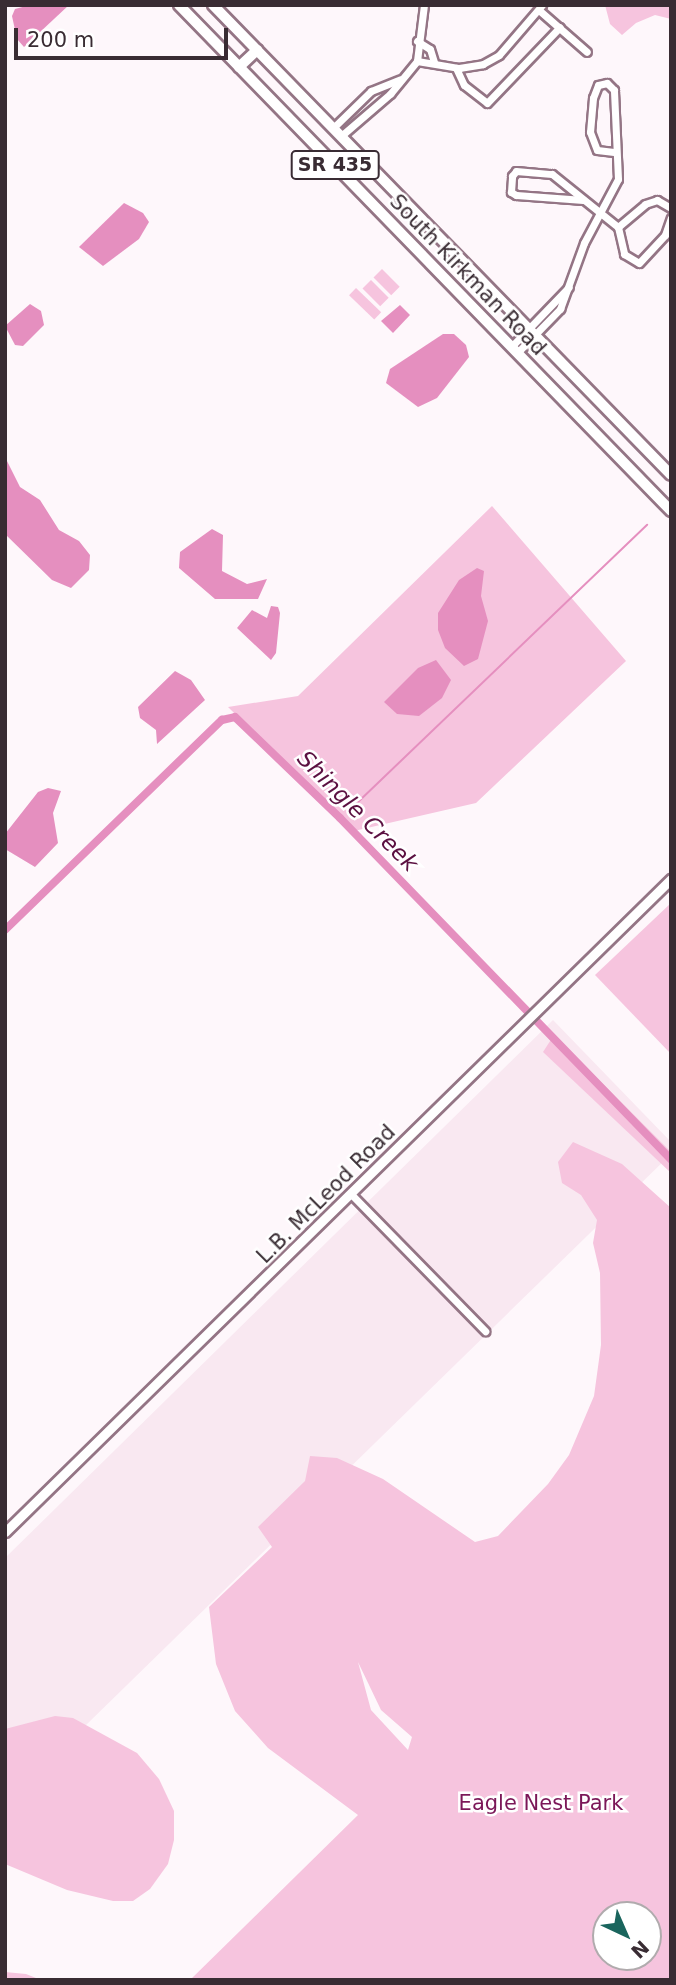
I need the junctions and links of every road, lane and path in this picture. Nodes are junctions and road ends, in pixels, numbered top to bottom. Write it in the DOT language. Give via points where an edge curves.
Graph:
graph roads {
  1 [pos="179,5"];
  2 [pos="213,5"];
  3 [pos="424,5"];
  4 [pos="541,8"];
  5 [pos="560,27"];
  6 [pos="417,41"];
  7 [pos="257,50"];
  8 [pos="587,52"];
  9 [pos="417,61"];
  10 [pos="435,62"];
  11 [pos="239,67"];
  12 [pos="456,68"];
  13 [pos="401,79"];
  14 [pos="337,132"];
  15 [pos="614,152"];
  16 [pos="583,200"];
  17 [pos="671,208"];
  18 [pos="601,215"];
  19 [pos="671,218"];
  20 [pos="618,227"];
  21 [pos="668,237"];
  22 [pos="531,331"];
  23 [pos="514,350"];
  24 [pos="671,475"];
  25 [pos="671,511"];
  26 [pos="671,880"];
  27 [pos="351,1194"];
  28 [pos="485,1331"];
  29 [pos="5,1532"];
  1 -- 11 [label="main road, South Kirkman Road / SR 435"];
  2 -- 7 [label="main road, South Kirkman Road / SR 435"];
  3 -- 6 [label="street"];
  4 -- 5 [label="street"];
  4 -- 12 [label="street" via="499,55 470,68"];
  5 -- 8 [label="street"];
  5 -- 12 [label="street" via="487,103 464,85"];
  6 -- 9 [label="street"];
  6 -- 10 [label="street" via="430,49"];
  7 -- 11 [label="main road"];
  7 -- 14 [label="main road, South Kirkman Road / SR 435"];
  9 -- 10 [label="street"];
  9 -- 13 [label="street"];
  10 -- 12 [label="street"];
  11 -- 23 [label="main road, South Kirkman Road / SR 435"];
  13 -- 14 [label="street" via="390,94"];
  13 -- 14 [label="street" via="371,92"];
  14 -- 22 [label="main road, South Kirkman Road / SR 435"];
  15 -- 15 [label="street" via="614,90 607,83 598,85 593,98 590,132 597,150"];
  15 -- 18 [label="street" via="618,179"];
  16 -- 16 [label="street" via="552,174 516,171 512,176 516,195"];
  16 -- 18 [label="street"];
  17 -- 20 [label="street" via="657,200"];
  18 -- 20 [label="street"];
  18 -- 22 [label="street" via="584,243 560,309"];
  19 -- 21 [label="street"];
  20 -- 21 [label="street" via="619,244 634,263 643,261"];
  22 -- 23 [label="street"];
  22 -- 24 [label="main road, South Kirkman Road / SR 435"];
  23 -- 25 [label="main road, South Kirkman Road / SR 435"];
  26 -- 27 [label="street, L.B. McLeod Road"];
  27 -- 28 [label="street"];
  27 -- 29 [label="street, L.B. McLeod Road"];
}
